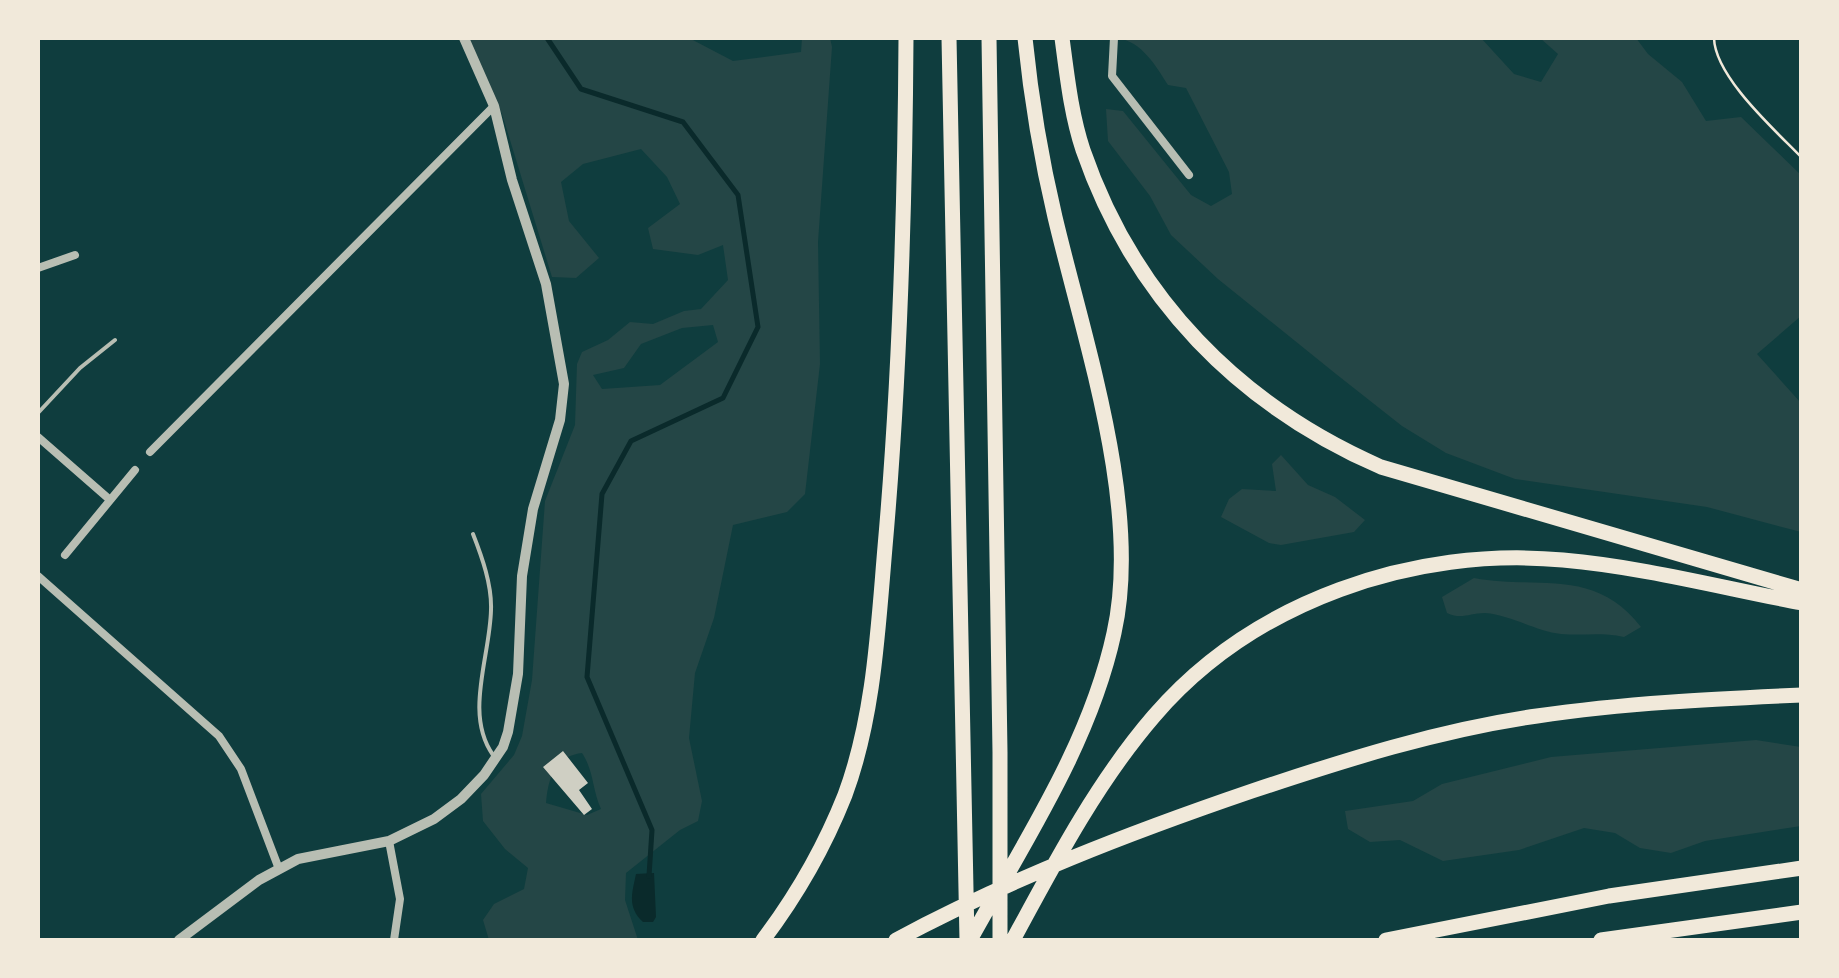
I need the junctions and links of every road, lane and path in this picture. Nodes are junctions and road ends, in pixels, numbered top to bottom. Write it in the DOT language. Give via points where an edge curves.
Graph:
graph roads {
  1 [pos="464,38"];
  2 [pos="906,38"];
  3 [pos="949,38"];
  4 [pos="989,38"];
  5 [pos="1025,38"];
  6 [pos="1062,38"];
  7 [pos="1114,38"];
  8 [pos="1714,38"];
  9 [pos="494,106"];
  10 [pos="1802,158"];
  11 [pos="1190,174"];
  12 [pos="75,256"];
  13 [pos="38,268"];
  14 [pos="116,340"];
  15 [pos="38,413"];
  16 [pos="38,437"];
  17 [pos="150,452"];
  18 [pos="135,470"];
  19 [pos="110,499"];
  20 [pos="474,534"];
  21 [pos="65,554"];
  22 [pos="38,576"];
  23 [pos="1802,590"];
  24 [pos="1802,603"];
  25 [pos="1802,695"];
  26 [pos="496,758"];
  27 [pos="389,840"];
  28 [pos="1802,868"];
  29 [pos="279,869"];
  30 [pos="1802,912"];
  31 [pos="179,940"];
  32 [pos="394,940"];
  33 [pos="763,940"];
  34 [pos="896,940"];
  35 [pos="966,940"];
  36 [pos="1000,940"];
  37 [pos="1013,940"];
  38 [pos="1386,940"];
  39 [pos="1601,940"];
  1 -- 9 [label="street"];
  2 -- 33 [label="highway" via="901,326 868,699 845,794 820,851"];
  3 -- 35 [label="highway"];
  4 -- 36 [label="highway"];
  5 -- 35 [label="highway" via="1053,211 1110,451 1118,500 1118,593 1094,704"];
  6 -- 23 [label="highway" via="1082,147 1114,224 1176,317 1262,400 1381,467"];
  7 -- 11 [label="street" via="1112,76"];
  8 -- 10 [label="path" via="1714,50 1750,103"];
  9 -- 17 [label="street"];
  9 -- 26 [label="street" via="546,284 564,384 533,509 518,674 508,732"];
  12 -- 13 [label="street"];
  14 -- 15 [label="lane"];
  16 -- 19 [label="street"];
  18 -- 19 [label="street"];
  19 -- 21 [label="street"];
  20 -- 26 [label="lane" via="492,606 479,714 482,738"];
  22 -- 29 [label="street" via="219,736 241,769"];
  24 -- 37 [label="highway" via="1609,566 1528,558 1404,570 1316,599 1210,663 1157,712 1114,769"];
  25 -- 34 [label="highway" via="1535,716 1379,749 1143,828"];
  26 -- 27 [label="street" via="448,810"];
  27 -- 29 [label="street"];
  27 -- 32 [label="street" via="400,899"];
  28 -- 38 [label="highway" via="1608,896"];
  29 -- 31 [label="street"];
  30 -- 39 [label="highway"];
}
